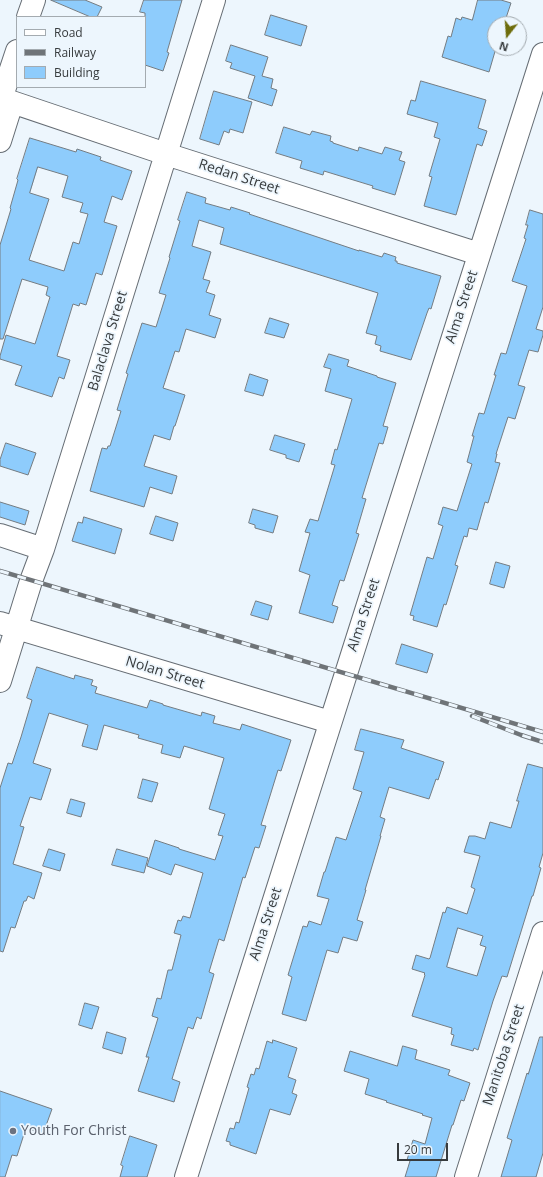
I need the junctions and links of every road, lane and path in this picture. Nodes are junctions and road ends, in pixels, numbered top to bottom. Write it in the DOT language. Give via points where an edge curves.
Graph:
graph roads {
  1 [pos="34,0"];
  2 [pos="214,0"];
  3 [pos="28,16"];
  4 [pos="543,54"];
  5 [pos="16,55"];
  6 [pos="5,100"];
  7 [pos="0,141"];
  8 [pos="166,154"];
  9 [pos="479,254"];
  10 [pos="0,535"];
  11 [pos="43,549"];
  12 [pos="8,626"];
  13 [pos="0,681"];
  14 [pos="330,722"];
  15 [pos="543,934"];
  16 [pos="186,1177"];
  17 [pos="466,1177"];
  1 -- 3 [label="street"];
  2 -- 8 [label="street, Balaclava Street"];
  4 -- 9 [label="street, Alma Street"];
  5 -- 6 [label="street"];
  6 -- 7 [label="street"];
  6 -- 8 [label="street, Redan Street"];
  8 -- 9 [label="street, Redan Street"];
  8 -- 11 [label="street, Balaclava Street"];
  9 -- 14 [label="street, Alma Street"];
  10 -- 11 [label="street"];
  11 -- 12 [label="street, Balaclava Street" via="31,581"];
  12 -- 13 [label="street, Balaclava Street"];
  12 -- 14 [label="street, Nolan Street"];
  14 -- 16 [label="street, Alma Street"];
  15 -- 17 [label="street, Manitoba Street"];
}
